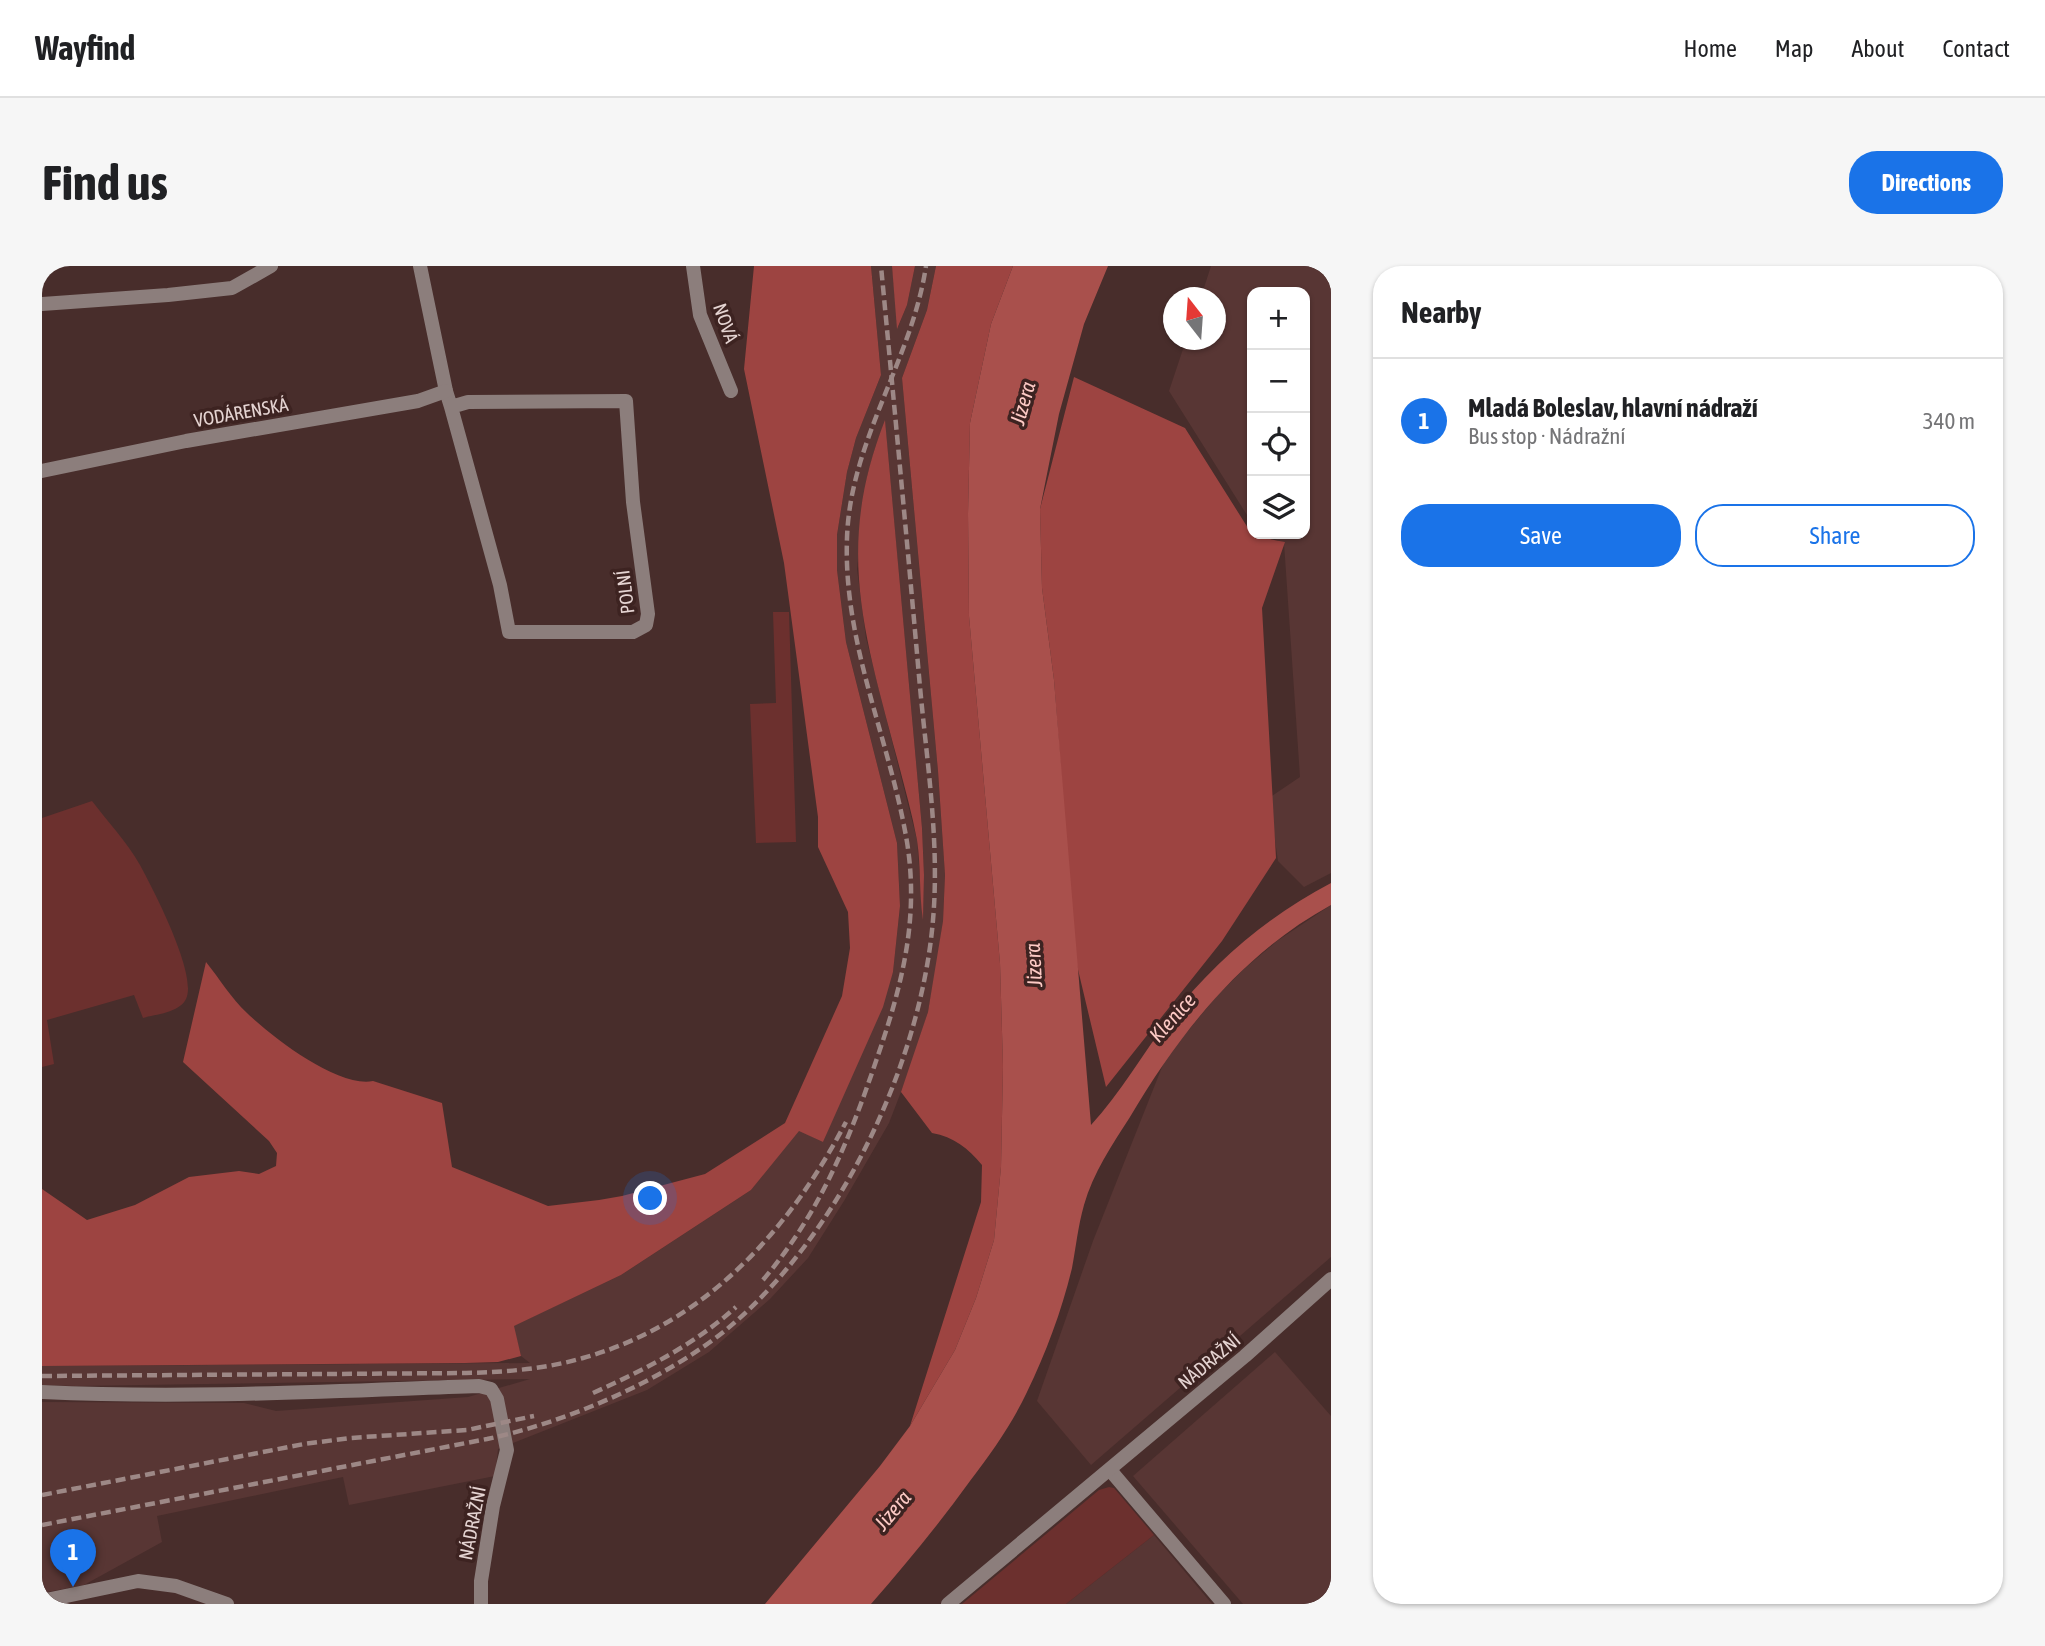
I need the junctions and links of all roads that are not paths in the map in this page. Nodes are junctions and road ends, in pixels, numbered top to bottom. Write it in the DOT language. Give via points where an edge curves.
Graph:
graph roads {
  1 [pos="271,266"];
  2 [pos="420,266"];
  3 [pos="693,266"];
  4 [pos="42,304"];
  5 [pos="446,391"];
  6 [pos="731,391"];
  7 [pos="451,407"];
  8 [pos="42,471"];
  9 [pos="1331,1279"];
  10 [pos="42,1392"];
  11 [pos="1110,1470"];
  12 [pos="42,1601"];
  13 [pos="227,1604"];
  14 [pos="481,1604"];
  15 [pos="948,1604"];
  16 [pos="1224,1604"];
  1 -- 4 [label="street" via="232,288"];
  2 -- 5 [label="street, POLNÍ"];
  3 -- 6 [label="street, NOVÁ" via="700,315"];
  5 -- 7 [label="street, POLNÍ"];
  5 -- 8 [label="street, VODÁRENSKÁ" via="418,401"];
  7 -- 7 [label="street, POLNÍ" via="509,632 633,632 646,625 626,401 468,402"];
  9 -- 11 [label="street, NÁDRAŽNÍ"];
  10 -- 14 [label="street, NÁDRAŽNÍ" via="187,1395 491,1389 507,1450 493,1506"];
  11 -- 15 [label="street, NÁDRAŽNÍ"];
  11 -- 16 [label="street"];
  12 -- 13 [label="street" via="138,1581 176,1586"];
}
